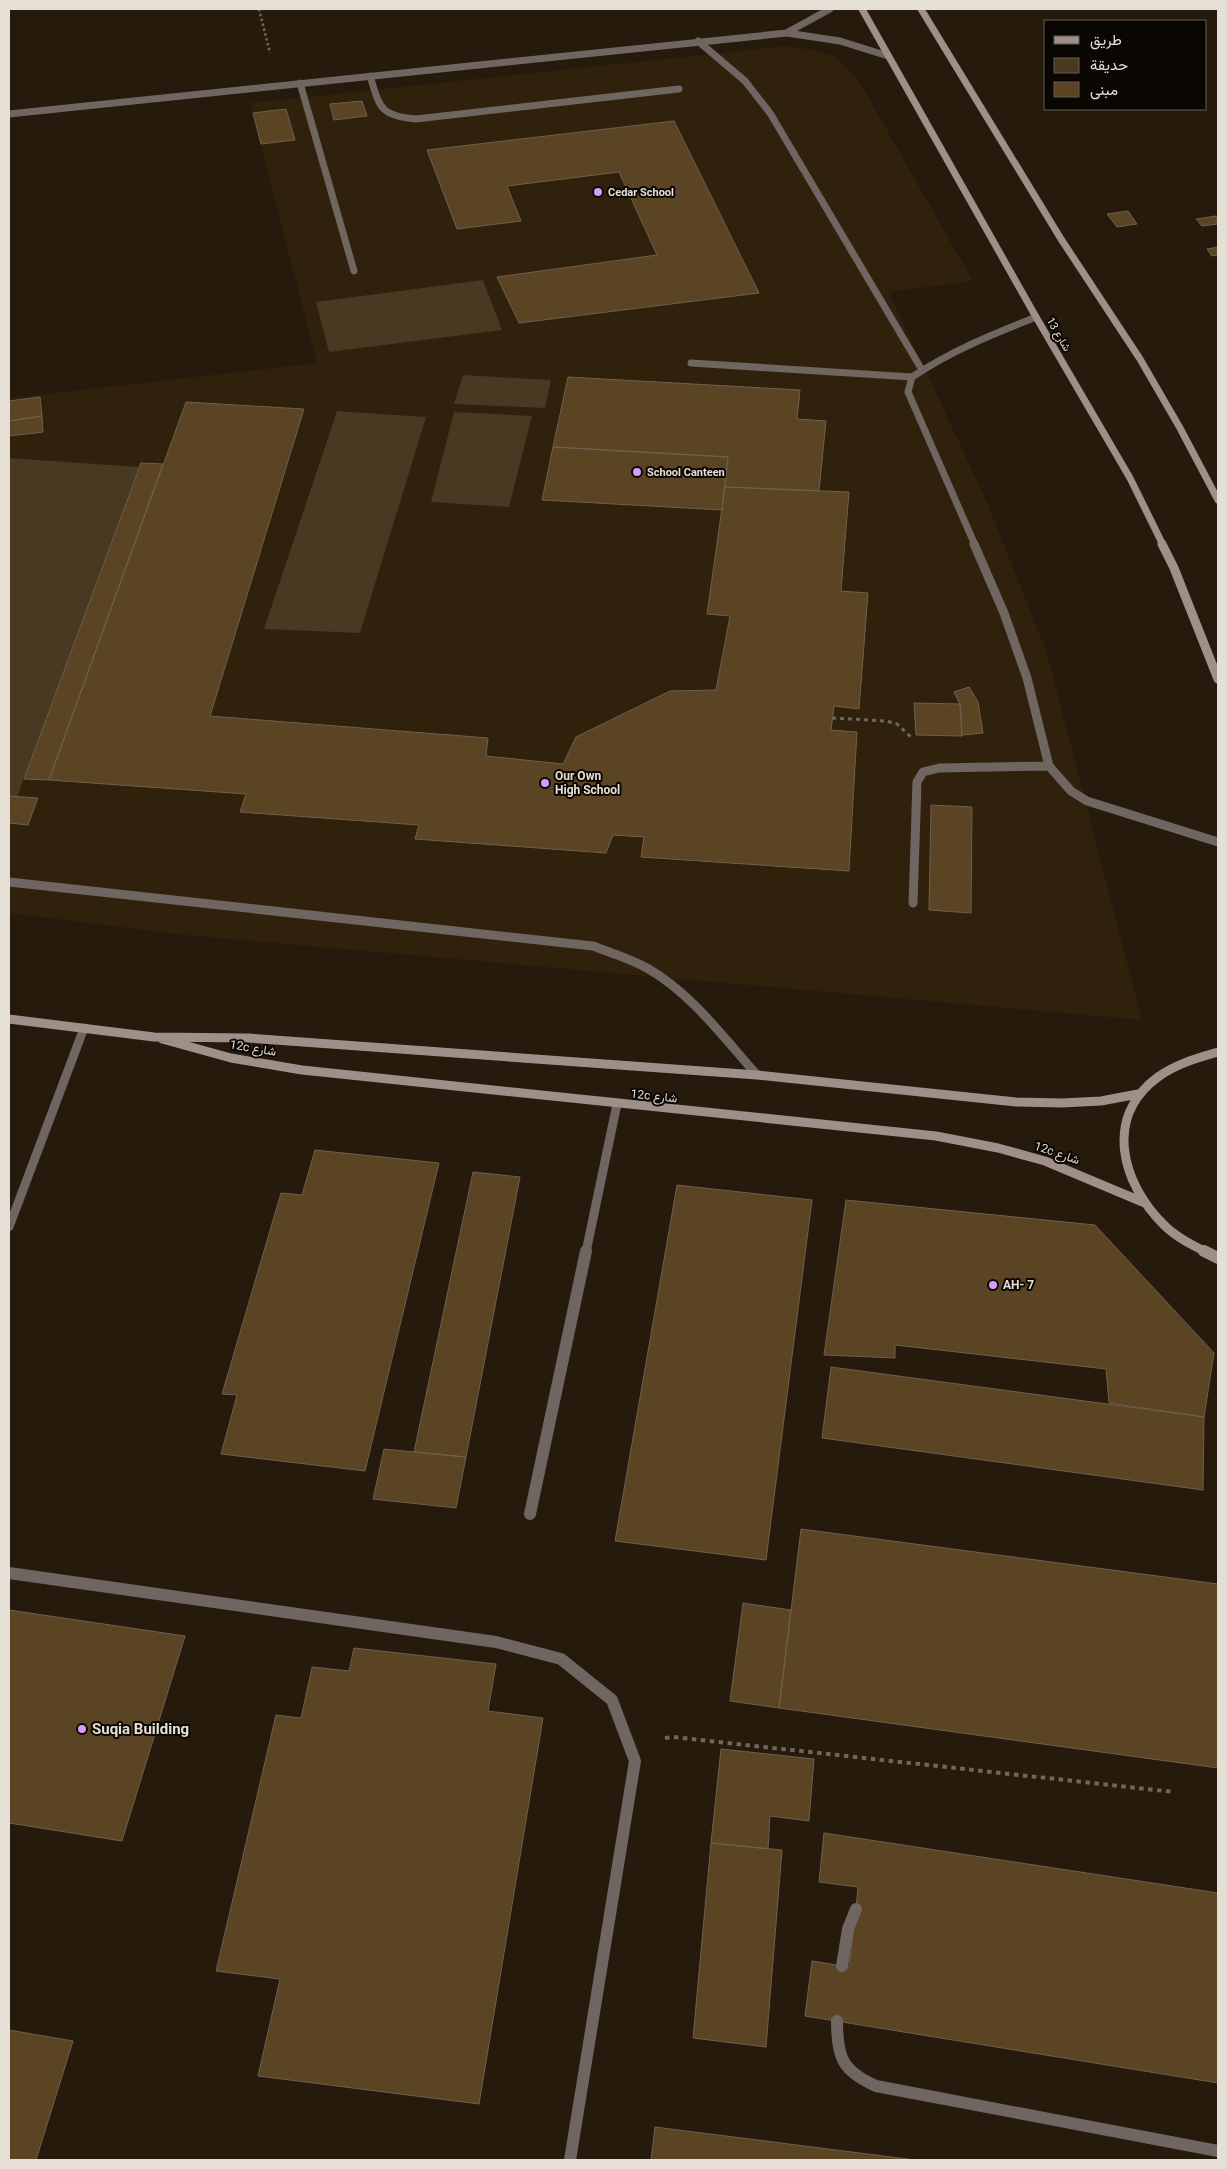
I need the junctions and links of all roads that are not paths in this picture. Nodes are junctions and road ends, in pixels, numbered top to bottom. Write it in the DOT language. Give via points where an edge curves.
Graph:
graph roads {
  1 [pos="830,9"];
  2 [pos="862,9"];
  3 [pos="921,9"];
  4 [pos="787,33"];
  5 [pos="698,41"];
  6 [pos="888,56"];
  7 [pos="370,76"];
  8 [pos="300,83"];
  9 [pos="679,89"];
  10 [pos="9,114"];
  11 [pos="354,270"];
  12 [pos="1036,317"];
  13 [pos="691,363"];
  14 [pos="922,370"];
  15 [pos="912,377"];
  16 [pos="1218,500"];
  17 [pos="1218,679"];
  18 [pos="1049,766"];
  19 [pos="1218,842"];
  20 [pos="9,882"];
  21 [pos="913,903"];
  22 [pos="9,1019"];
  23 [pos="84,1028"];
  24 [pos="154,1037"];
  25 [pos="1218,1052"];
  26 [pos="757,1075"];
  27 [pos="1138,1094"];
  28 [pos="617,1104"];
  29 [pos="1144,1203"];
  30 [pos="9,1227"];
  31 [pos="1218,1258"];
  32 [pos="530,1514"];
  33 [pos="9,1573"];
  34 [pos="856,1909"];
  35 [pos="842,1966"];
  36 [pos="838,2021"];
  37 [pos="1218,2151"];
  38 [pos="570,2160"];
  1 -- 4 [label="street"];
  2 -- 6 [label="street, شارع 13"];
  3 -- 16 [label="street" via="1061,238 1140,359"];
  4 -- 5 [label="street"];
  4 -- 6 [label="street" via="840,41"];
  5 -- 7 [label="street"];
  5 -- 14 [label="street" via="745,81 770,113"];
  6 -- 12 [label="street, شارع 13"];
  7 -- 8 [label="street"];
  7 -- 9 [label="street" via="382,110 390,115 416,119"];
  8 -- 10 [label="street"];
  8 -- 11 [label="street"];
  12 -- 14 [label="street" via="968,344"];
  12 -- 17 [label="street, شارع 13" via="1130,478 1174,568"];
  13 -- 15 [label="street"];
  14 -- 15 [label="street"];
  15 -- 18 [label="street" via="908,392 1004,612 1027,678"];
  18 -- 19 [label="street" via="1071,792 1087,801"];
  18 -- 21 [label="street" via="939,768 923,772 917,782"];
  20 -- 26 [label="street" via="594,946 631,959 662,978 693,1006"];
  22 -- 23 [label="street, 12c شارع"];
  23 -- 24 [label="street, 12c شارع"];
  23 -- 30 [label="street"];
  24 -- 26 [label="street, 12c شارع" via="248,1038"];
  24 -- 28 [label="street, 12c شارع" via="190,1049 265,1064"];
  25 -- 27 [label="street" via="1176,1064"];
  26 -- 27 [label="street, 12c شارع" via="1016,1102 1072,1103"];
  27 -- 29 [label="street" via="1124,1128 1123,1147 1133,1185"];
  28 -- 29 [label="street, 12c شارع" via="936,1136 976,1143 1058,1165"];
  28 -- 32 [label="street"];
  29 -- 31 [label="street" via="1164,1225 1190,1244"];
  33 -- 38 [label="street" via="496,1642 561,1659 612,1700 635,1761"];
  34 -- 35 [label="street" via="848,1929"];
  36 -- 37 [label="street" via="837,2047 843,2066 858,2079 876,2086"];
}
